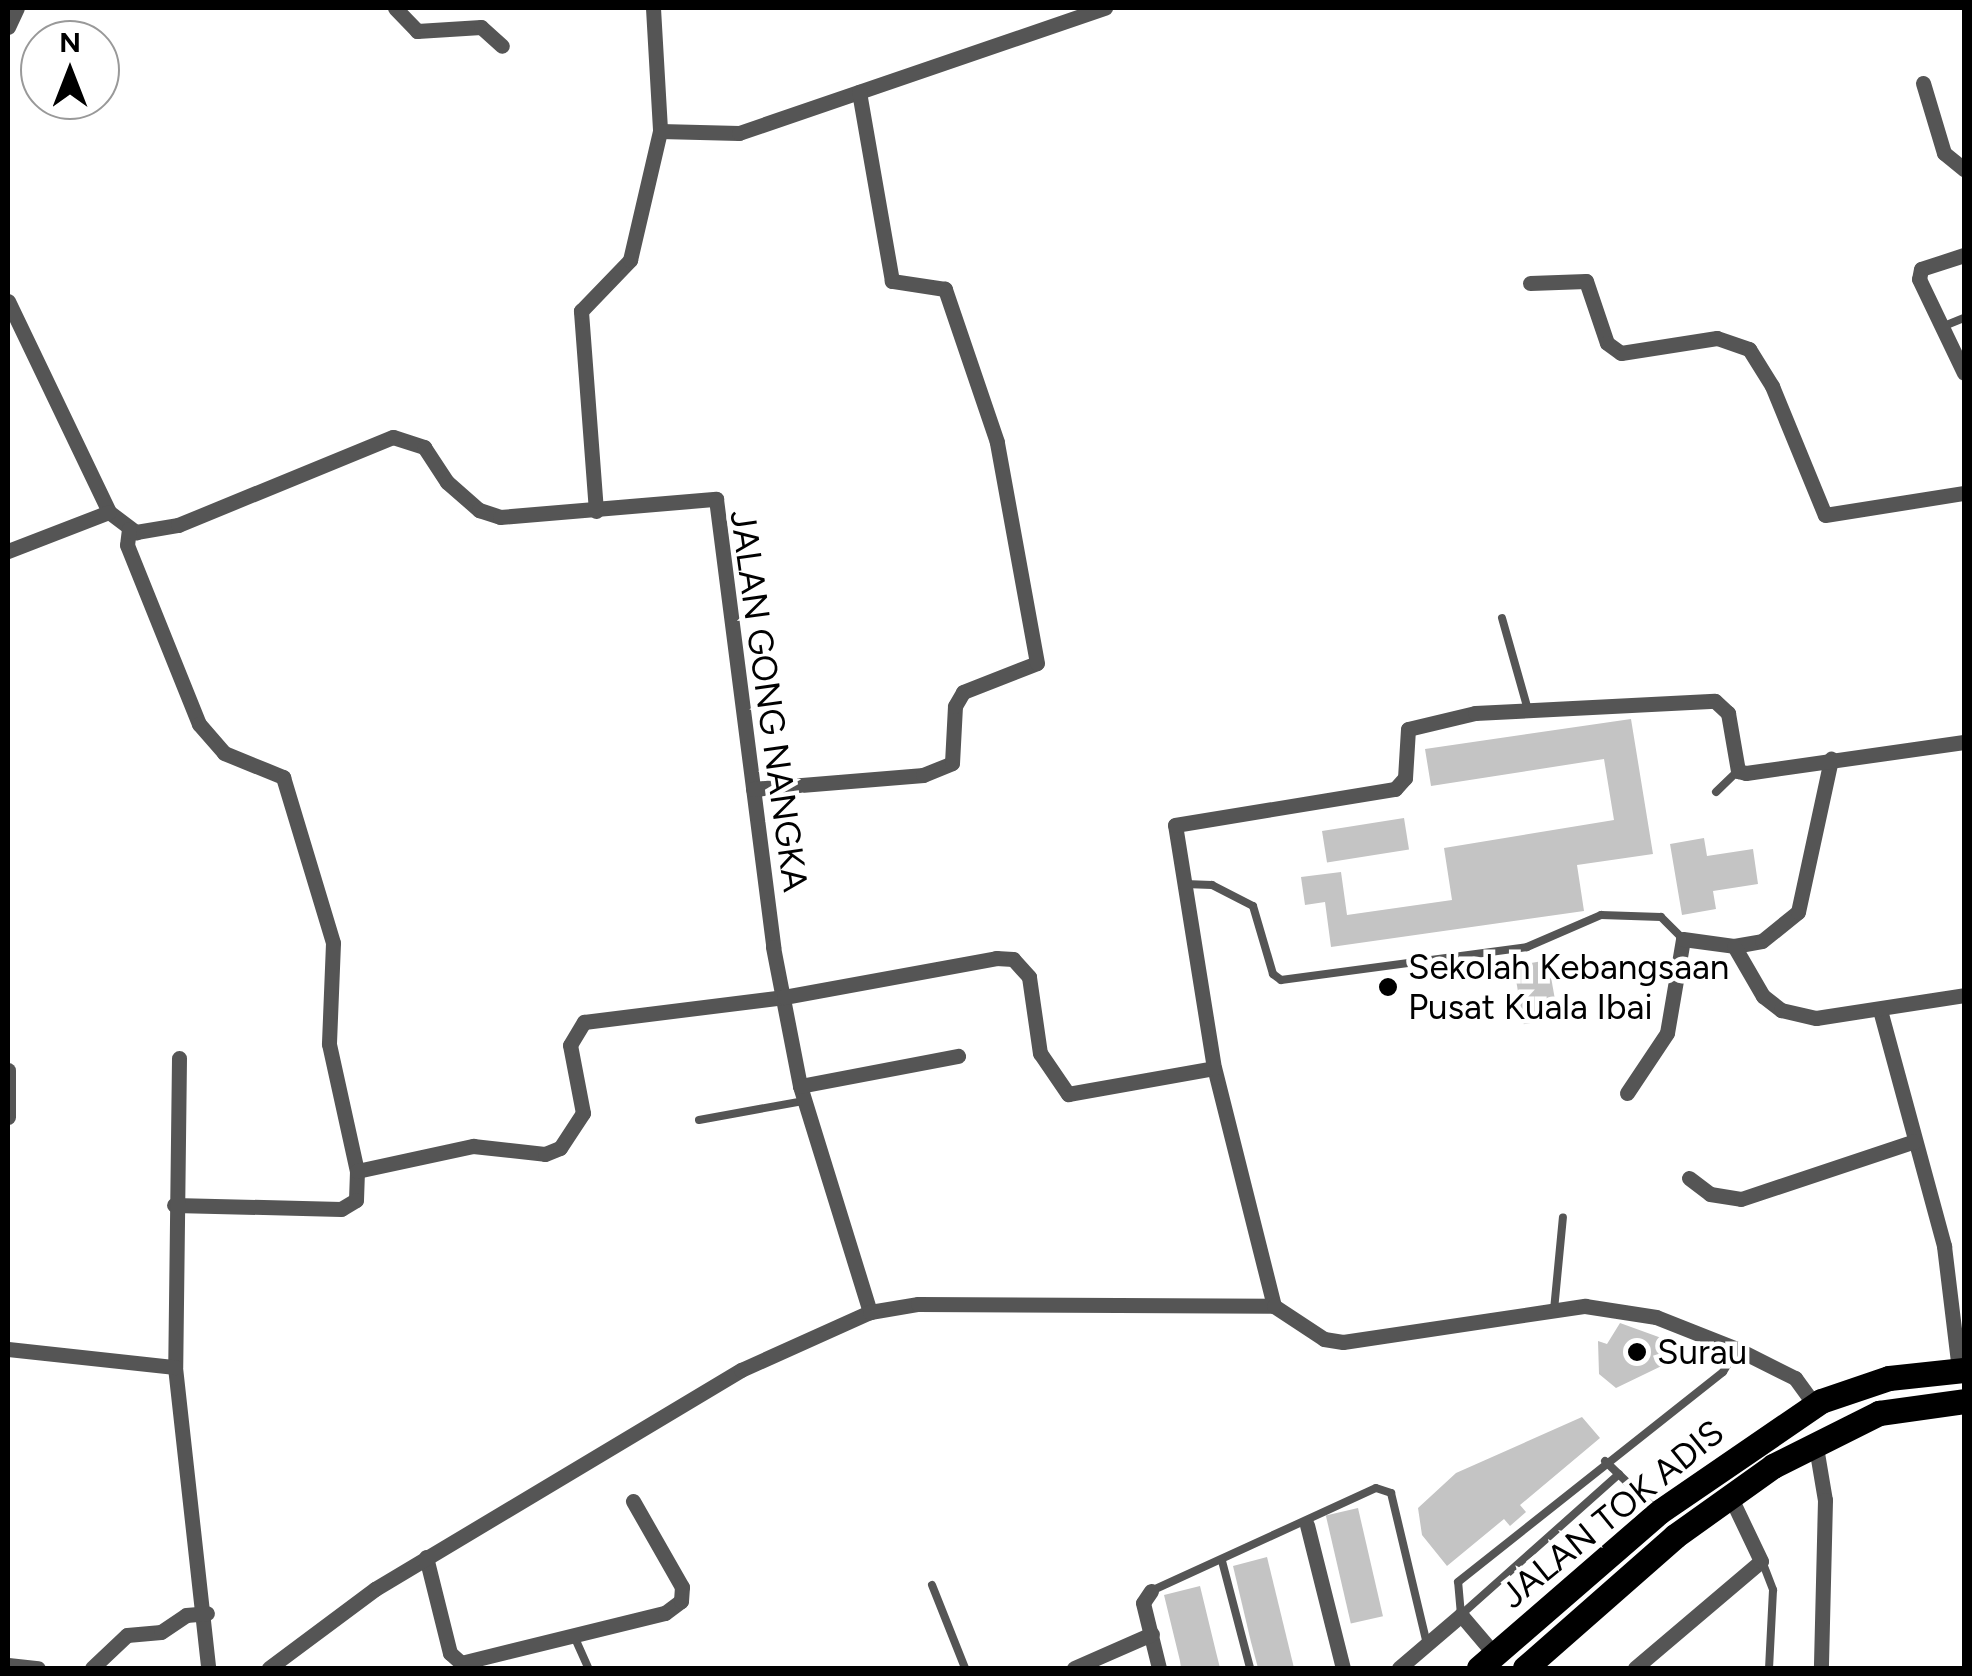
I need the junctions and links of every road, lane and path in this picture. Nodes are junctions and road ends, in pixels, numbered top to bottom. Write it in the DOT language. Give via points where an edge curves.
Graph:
graph roads {
  1 [pos="17,8"];
  2 [pos="395,8"];
  3 [pos="653,8"];
  4 [pos="1105,8"];
  5 [pos="8,27"];
  6 [pos="502,46"];
  7 [pos="1923,83"];
  8 [pos="859,92"];
  9 [pos="660,131"];
  10 [pos="1964,169"];
  11 [pos="1964,255"];
  12 [pos="1530,284"];
  13 [pos="8,301"];
  14 [pos="1964,318"];
  15 [pos="1944,326"];
  16 [pos="1964,373"];
  17 [pos="1964,493"];
  18 [pos="109,512"];
  19 [pos="596,512"];
  20 [pos="129,529"];
  21 [pos="8,551"];
  22 [pos="1502,618"];
  23 [pos="1528,710"];
  24 [pos="1964,742"];
  25 [pos="1831,759"];
  26 [pos="1738,771"];
  27 [pos="753,789"];
  28 [pos="1716,792"];
  29 [pos="1180,884"];
  30 [pos="1683,939"];
  31 [pos="1734,946"];
  32 [pos="1964,995"];
  33 [pos="784,997"];
  34 [pos="1880,1010"];
  35 [pos="958,1056"];
  36 [pos="179,1058"];
  37 [pos="1214,1068"];
  38 [pos="8,1070"];
  39 [pos="1627,1093"];
  40 [pos="802,1094"];
  41 [pos="8,1117"];
  42 [pos="698,1120"];
  43 [pos="1915,1141"];
  44 [pos="357,1172"];
  45 [pos="1689,1178"];
  46 [pos="174,1205"];
  47 [pos="1564,1217"];
  48 [pos="1274,1306"];
  49 [pos="1554,1310"];
  50 [pos="870,1312"];
  51 [pos="1737,1349"];
  52 [pos="8,1350"];
  53 [pos="175,1367"];
  54 [pos="1962,1370"];
  55 [pos="1814,1406"];
  56 [pos="1963,1407"];
  57 [pos="1815,1440"];
  58 [pos="1606,1461"];
  59 [pos="1619,1474"];
  60 [pos="1730,1496"];
  61 [pos="633,1501"];
  62 [pos="1659,1512"];
  63 [pos="1307,1525"];
  64 [pos="426,1557"];
  65 [pos="1762,1560"];
  66 [pos="1222,1561"];
  67 [pos="932,1586"];
  68 [pos="1151,1591"];
  69 [pos="207,1612"];
  70 [pos="1461,1614"];
  71 [pos="1152,1634"];
  72 [pos="573,1635"];
  73 [pos="1427,1644"];
  74 [pos="1487,1662"];
  75 [pos="8,1665"];
  76 [pos="466,1666"];
  77 [pos="38,1668"];
  78 [pos="92,1668"];
  79 [pos="208,1668"];
  80 [pos="270,1668"];
  81 [pos="588,1668"];
  82 [pos="964,1668"];
  83 [pos="1074,1668"];
  84 [pos="1159,1668"];
  85 [pos="1250,1668"];
  86 [pos="1343,1668"];
  87 [pos="1399,1668"];
  88 [pos="1525,1668"];
  89 [pos="1636,1668"];
  90 [pos="1768,1668"];
  91 [pos="1821,1668"];
  1 -- 5 [label="street"];
  2 -- 6 [label="street" via="417,31 481,27"];
  3 -- 9 [label="street"];
  4 -- 8 [label="street"];
  7 -- 10 [label="street" via="1944,152"];
  8 -- 9 [label="street" via="739,133"];
  8 -- 27 [label="street" via="892,281 945,289 997,442 1037,663 963,692 955,706 952,763 923,775"];
  9 -- 19 [label="street" via="630,260 580,310"];
  11 -- 15 [label="street" via="1922,269 1920,279"];
  12 -- 17 [label="street" via="1586,282 1607,342 1622,353 1716,338 1749,349 1772,386 1825,515"];
  13 -- 18 [label="street"];
  14 -- 15 [label="lane"];
  15 -- 16 [label="street"];
  18 -- 20 [label="street"];
  18 -- 21 [label="street"];
  19 -- 20 [label="street, JALAN GONG NANGKA" via="526,520 479,510 447,482 424,446 393,437 178,525"];
  19 -- 27 [label="street, JALAN GONG NANGKA" via="716,499"];
  20 -- 44 [label="street" via="128,545 199,724 224,753 283,776 333,944 329,1044"];
  22 -- 23 [label="lane"];
  23 -- 26 [label="street" via="1714,701 1728,713"];
  23 -- 29 [label="street" via="1475,713 1408,729 1405,778 1395,790 1180,822 1173,830"];
  24 -- 25 [label="street"];
  25 -- 26 [label="street"];
  25 -- 31 [label="street" via="1798,912 1762,942"];
  26 -- 28 [label="lane"];
  27 -- 33 [label="street, JALAN GONG NANGKA"];
  29 -- 30 [label="lane" via="1212,885 1253,906 1273,974 1281,980 1527,947 1601,915 1662,917"];
  29 -- 37 [label="street"];
  30 -- 31 [label="street"];
  30 -- 39 [label="street" via="1667,1033"];
  31 -- 34 [label="street" via="1763,996 1782,1010 1816,1018"];
  32 -- 34 [label="street"];
  33 -- 37 [label="street" via="948,964 1013,959 1030,977 1040,1053 1068,1094"];
  33 -- 40 [label="street, JALAN GONG NANGKA"];
  33 -- 44 [label="street" via="584,1022 570,1045 583,1114 560,1148 545,1154 473,1146"];
  34 -- 43 [label="street"];
  35 -- 40 [label="street"];
  36 -- 46 [label="street"];
  37 -- 48 [label="street"];
  38 -- 41 [label="street"];
  40 -- 42 [label="lane"];
  40 -- 50 [label="street, JALAN GONG NANGKA"];
  43 -- 45 [label="street" via="1741,1199 1710,1194"];
  43 -- 54 [label="street" via="1944,1246"];
  44 -- 46 [label="street" via="356,1200 341,1209"];
  46 -- 53 [label="street"];
  47 -- 49 [label="lane"];
  48 -- 49 [label="street" via="1324,1338 1343,1342"];
  48 -- 50 [label="street" via="994,1300"];
  49 -- 51 [label="street" via="1586,1306 1643,1314"];
  50 -- 64 [label="street" via="740,1370"];
  51 -- 55 [label="street" via="1795,1378"];
  51 -- 58 [label="lane" via="1723,1372"];
  52 -- 53 [label="street"];
  53 -- 69 [label="street"];
  54 -- 55 [label="main road, JALAN TOK ADIS" via="1889,1378"];
  55 -- 62 [label="main road, JALAN TOK ADIS"];
  56 -- 57 [label="main road, JALAN TOK ADIS" via="1879,1413"];
  57 -- 60 [label="main road, JALAN TOK ADIS"];
  57 -- 91 [label="street" via="1825,1500"];
  58 -- 59 [label="lane"];
  58 -- 70 [label="lane" via="1458,1582"];
  59 -- 62 [label="lane"];
  59 -- 70 [label="lane"];
  60 -- 65 [label="street"];
  60 -- 88 [label="main road, JALAN TOK ADIS"];
  61 -- 72 [label="street" via="682,1588 680,1601 665,1613"];
  62 -- 74 [label="main road, JALAN TOK ADIS"];
  63 -- 66 [label="lane"];
  63 -- 73 [label="lane" via="1357,1493 1391,1492"];
  63 -- 86 [label="street"];
  64 -- 76 [label="street" via="450,1654"];
  64 -- 80 [label="street"];
  65 -- 89 [label="street"];
  65 -- 90 [label="lane" via="1773,1590"];
  66 -- 68 [label="lane"];
  66 -- 85 [label="lane"];
  67 -- 82 [label="lane"];
  68 -- 71 [label="street" via="1144,1604"];
  69 -- 78 [label="street" via="186,1614 161,1632 127,1635"];
  69 -- 79 [label="street"];
  70 -- 73 [label="street"];
  70 -- 74 [label="street"];
  71 -- 83 [label="street"];
  71 -- 84 [label="street"];
  72 -- 76 [label="street"];
  72 -- 81 [label="lane"];
  73 -- 87 [label="street"];
  75 -- 77 [label="street"];
}
